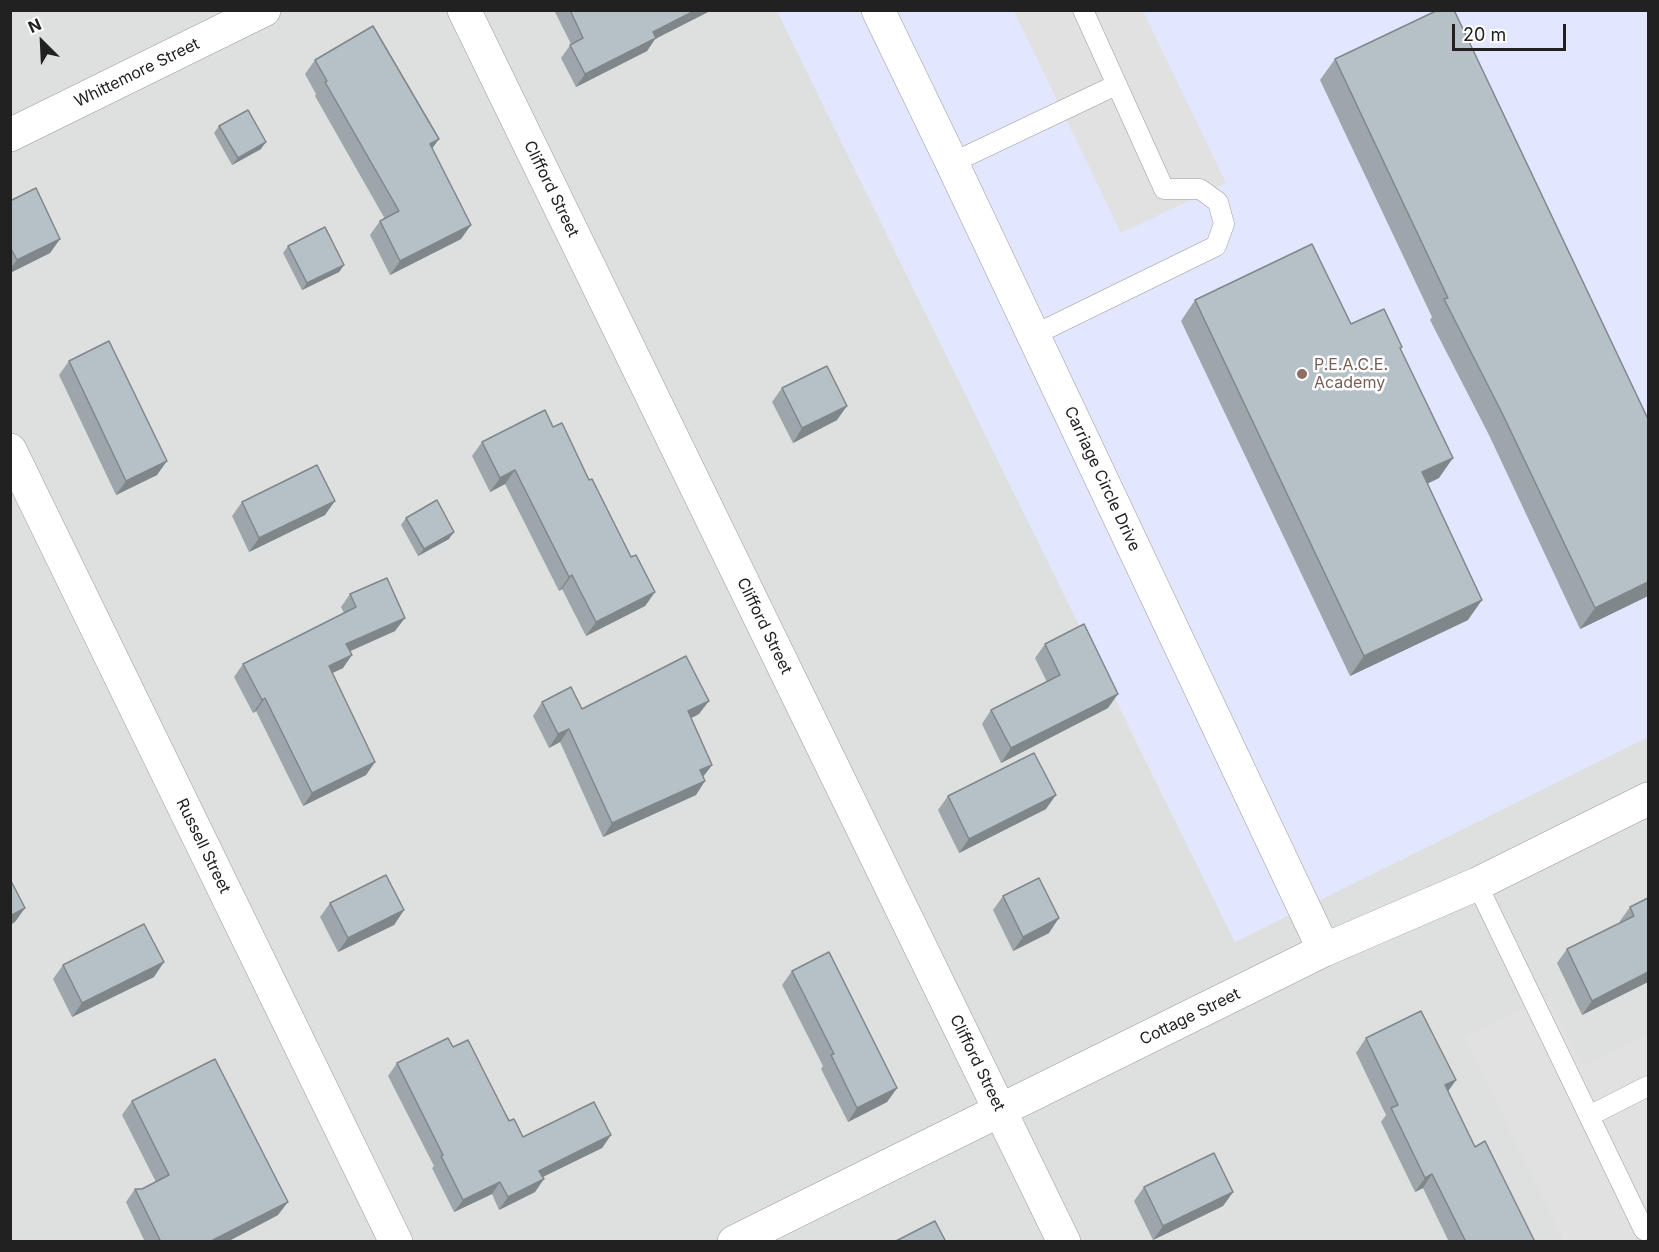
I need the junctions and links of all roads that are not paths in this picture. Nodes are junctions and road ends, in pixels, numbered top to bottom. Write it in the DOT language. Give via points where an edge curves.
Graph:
graph roads {
  1 [pos="264,10"];
  2 [pos="464,10"];
  3 [pos="878,10"];
  4 [pos="1083,10"];
  5 [pos="1116,85"];
  6 [pos="10,135"];
  7 [pos="952,163"];
  8 [pos="1034,335"];
  9 [pos="10,450"];
  10 [pos="1648,799"];
  11 [pos="1477,884"];
  12 [pos="1324,950"];
  13 [pos="1648,1086"];
  14 [pos="1000,1111"];
  15 [pos="1589,1116"];
  16 [pos="1648,1228"];
  17 [pos="396,1242"];
  18 [pos="734,1242"];
  19 [pos="1064,1242"];
  1 -- 6 [label="street, Whittemore Street"];
  2 -- 14 [label="street, Clifford Street"];
  3 -- 7 [label="street, Carriage Circle Drive"];
  4 -- 5 [label="lane"];
  5 -- 7 [label="lane"];
  5 -- 8 [label="lane" via="1164,189 1200,189 1218,202 1224,224 1216,246"];
  7 -- 8 [label="street, Carriage Circle Drive"];
  8 -- 12 [label="street, Carriage Circle Drive"];
  9 -- 17 [label="street, Russell Street"];
  10 -- 11 [label="street, Cottage Street"];
  11 -- 12 [label="street, Cottage Street"];
  11 -- 15 [label="lane"];
  12 -- 14 [label="street, Cottage Street"];
  13 -- 15 [label="lane"];
  14 -- 18 [label="street, Cottage Street"];
  14 -- 19 [label="street, Clifford Street"];
  15 -- 16 [label="lane" via="1644,1230"];
}
